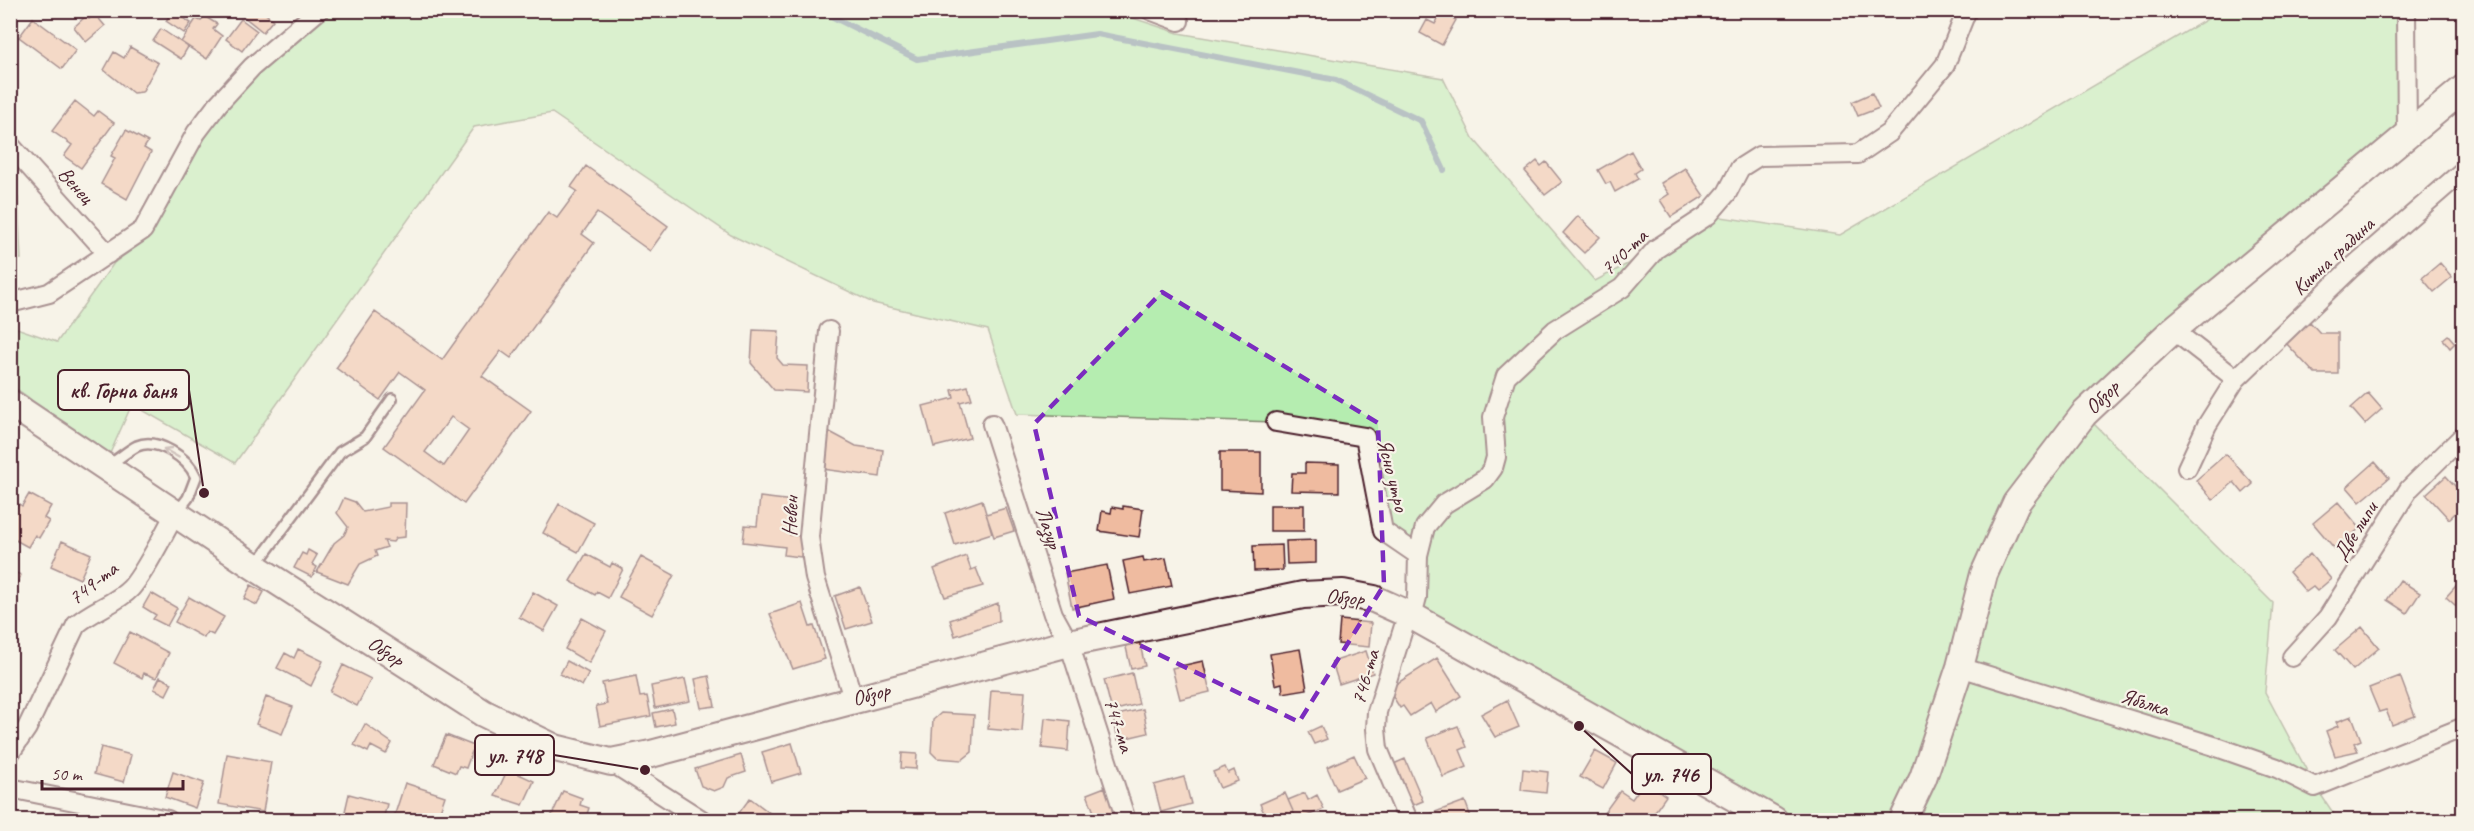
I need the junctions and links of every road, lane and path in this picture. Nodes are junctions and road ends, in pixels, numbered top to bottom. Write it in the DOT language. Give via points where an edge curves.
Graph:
graph roads {
  1 [pos="319,10"];
  2 [pos="1150,10"];
  3 [pos="1967,10"];
  4 [pos="2406,10"];
  5 [pos="1179,21"];
  6 [pos="2463,88"];
  7 [pos="2407,137"];
  8 [pos="10,145"];
  9 [pos="2463,170"];
  10 [pos="108,254"];
  11 [pos="10,303"];
  12 [pos="2173,330"];
  13 [pos="829,331"];
  14 [pos="2236,379"];
  15 [pos="392,399"];
  16 [pos="10,403"];
  17 [pos="1276,422"];
  18 [pos="992,424"];
  19 [pos="2463,435"];
  20 [pos="104,467"];
  21 [pos="2187,468"];
  22 [pos="175,514"];
  23 [pos="1418,555"];
  24 [pos="255,567"];
  25 [pos="1412,616"];
  26 [pos="1069,643"];
  27 [pos="2292,657"];
  28 [pos="1960,667"];
  29 [pos="853,699"];
  30 [pos="2463,727"];
  31 [pos="10,753"];
  32 [pos="611,762"];
  33 [pos="10,788"];
  34 [pos="168,820"];
  35 [pos="702,820"];
  36 [pos="1126,820"];
  37 [pos="1408,820"];
  38 [pos="1774,820"];
  39 [pos="1903,820"];
  1 -- 10 [label="street" via="252,67 218,104 196,134 143,230"];
  2 -- 5 [label="street"];
  3 -- 23 [label="street, 740-та" via="1945,65 1889,133 1858,154 1759,156 1740,168 1708,215 1656,249 1622,288 1555,330 1506,376 1493,417 1493,468 1485,479 1432,516"];
  4 -- 7 [label="street"];
  6 -- 7 [label="street, Обзор"];
  7 -- 12 [label="street, Обзор"];
  8 -- 10 [label="street, Венец"];
  9 -- 14 [label="street, Китна градина" via="2349,270"];
  10 -- 11 [label="street" via="49,293"];
  12 -- 14 [label="street"];
  12 -- 28 [label="street, Обзор" via="2084,414 2016,503 1984,574"];
  13 -- 29 [label="street, Невен" via="809,537 815,578"];
  14 -- 21 [label="street, Китна градина" via="2207,425"];
  15 -- 24 [label="lane" via="365,437 340,452"];
  16 -- 20 [label="street, Обзор"];
  17 -- 23 [label="street, Ясно утро" via="1365,437 1383,531"];
  18 -- 26 [label="street, Лазур" via="1053,614"];
  19 -- 27 [label="street, Две липи" via="2409,489 2328,616"];
  20 -- 22 [label="street, Обзор"];
  22 -- 20 [label="lane, one-way" via="195,487 196,477 185,461 147,443"];
  22 -- 24 [label="street, Обзор"];
  22 -- 31 [label="street, 749-та" via="131,587 88,613 76,625 27,728"];
  23 -- 25 [label="street, 740-та" via="1417,597"];
  24 -- 32 [label="street, Обзор" via="483,713 555,748"];
  25 -- 26 [label="street, Обзор" via="1374,599 1343,593 1303,595"];
  25 -- 37 [label="street, 746-та" via="1402,631 1377,712 1376,729 1378,749"];
  25 -- 38 [label="street, Обзор"];
  26 -- 29 [label="street, Обзор"];
  26 -- 36 [label="street, 747-ма"];
  28 -- 30 [label="street, Ябълка" via="2214,746 2315,786"];
  28 -- 39 [label="street, Обзор" via="1923,778"];
  29 -- 32 [label="street, Обзор"];
  32 -- 35 [label="street"];
  33 -- 34 [label="street"];
}
